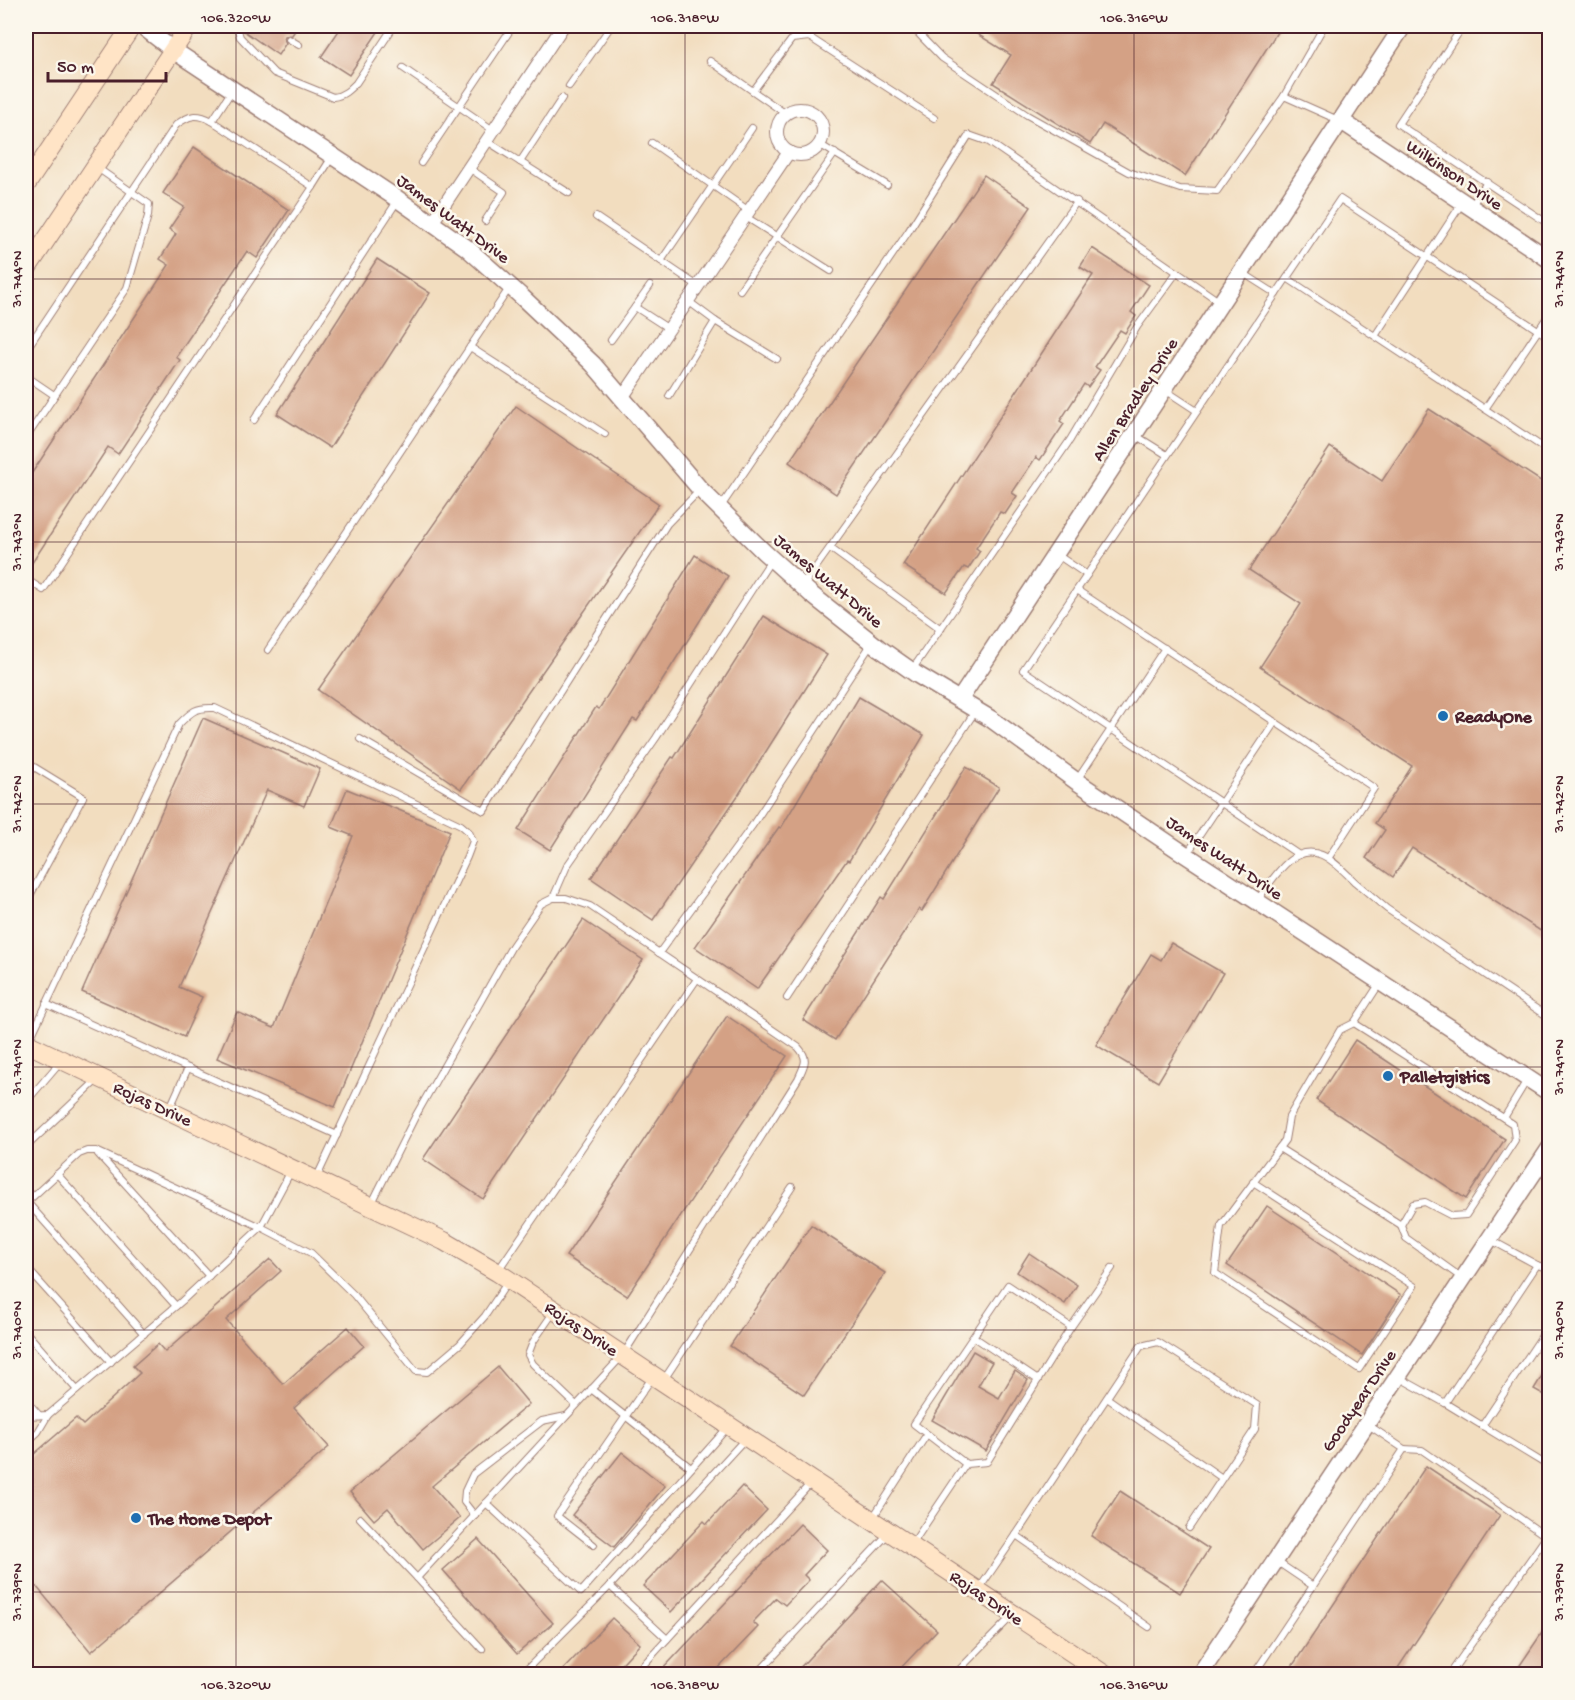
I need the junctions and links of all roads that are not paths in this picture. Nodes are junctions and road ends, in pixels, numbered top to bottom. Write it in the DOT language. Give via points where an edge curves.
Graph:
graph roads {
  1 [pos="132,26"];
  2 [pos="142,26"];
  3 [pos="189,26"];
  4 [pos="239,26"];
  5 [pos="394,26"];
  6 [pos="511,26"];
  7 [pos="563,26"];
  8 [pos="611,26"];
  9 [pos="815,26"];
  10 [pos="911,26"];
  11 [pos="1324,26"];
  12 [pos="1403,26"];
  13 [pos="1462,26"];
  14 [pos="808,37"];
  15 [pos="289,39"];
  16 [pos="299,45"];
  17 [pos="172,50"];
  18 [pos="710,61"];
  19 [pos="403,68"];
  20 [pos="569,86"];
  21 [pos="232,90"];
  22 [pos="753,91"];
  23 [pos="1284,96"];
  24 [pos="562,98"];
  25 [pos="458,107"];
  26 [pos="786,114"];
  27 [pos="934,118"];
  28 [pos="1340,120"];
  29 [pos="212,121"];
  30 [pos="752,128"];
  31 [pos="490,136"];
  32 [pos="652,143"];
  33 [pos="819,144"];
  34 [pos="789,152"];
  35 [pos="835,153"];
  36 [pos="332,157"];
  37 [pos="421,162"];
  38 [pos="520,162"];
  39 [pos="95,166"];
  40 [pos="469,168"];
  41 [pos="1487,182"];
  42 [pos="26,185"];
  43 [pos="713,185"];
  44 [pos="887,185"];
  45 [pos="313,187"];
  46 [pos="133,191"];
  47 [pos="569,193"];
  48 [pos="399,200"];
  49 [pos="1077,201"];
  50 [pos="1467,205"];
  51 [pos="748,214"];
  52 [pos="596,217"];
  53 [pos="485,221"];
  54 [pos="432,223"];
  55 [pos="1550,225"];
  56 [pos="777,237"];
  57 [pos="1427,256"];
  58 [pos="1550,260"];
  59 [pos="661,261"];
  60 [pos="26,270"];
  61 [pos="831,271"];
  62 [pos="1177,272"];
  63 [pos="1240,272"];
  64 [pos="1287,278"];
  65 [pos="650,286"];
  66 [pos="698,286"];
  67 [pos="510,287"];
  68 [pos="740,290"];
  69 [pos="1276,294"];
  70 [pos="688,301"];
  71 [pos="1220,303"];
  72 [pos="635,308"];
  73 [pos="1550,313"];
  74 [pos="715,321"];
  75 [pos="669,329"];
  76 [pos="1538,330"];
  77 [pos="1375,336"];
  78 [pos="1550,338"];
  79 [pos="611,339"];
  80 [pos="470,347"];
  81 [pos="26,350"];
  82 [pos="777,359"];
  83 [pos="26,376"];
  84 [pos="1163,389"];
  85 [pos="54,395"];
  86 [pos="669,396"];
  87 [pos="622,398"];
  88 [pos="1485,409"];
  89 [pos="1197,411"];
  90 [pos="254,420"];
  91 [pos="604,434"];
  92 [pos="1134,434"];
  93 [pos="26,438"];
  94 [pos="1550,452"];
  95 [pos="1167,455"];
  96 [pos="700,489"];
  97 [pos="720,508"];
  98 [pos="830,548"];
  99 [pos="1055,554"];
  100 [pos="772,560"];
  101 [pos="1087,575"];
  102 [pos="26,579"];
  103 [pos="802,586"];
  104 [pos="1077,590"];
  105 [pos="940,629"];
  106 [pos="872,642"];
  107 [pos="1165,648"];
  108 [pos="268,650"];
  109 [pos="912,671"];
  110 [pos="960,699"];
  111 [pos="976,710"];
  112 [pos="1275,722"];
  113 [pos="1111,729"];
  114 [pos="360,740"];
  115 [pos="26,762"];
  116 [pos="1076,781"];
  117 [pos="1221,803"];
  118 [pos="1186,855"];
  119 [pos="1299,855"];
  120 [pos="1329,857"];
  121 [pos="553,898"];
  122 [pos="1256,902"];
  123 [pos="26,903"];
  124 [pos="659,953"];
  125 [pos="698,979"];
  126 [pos="1380,983"];
  127 [pos="787,998"];
  128 [pos="46,1004"];
  129 [pos="1550,1018"];
  130 [pos="1354,1023"];
  131 [pos="26,1043"];
  132 [pos="61,1060"];
  133 [pos="188,1068"];
  134 [pos="100,1078"];
  135 [pos="1527,1079"];
  136 [pos="1550,1094"];
  137 [pos="26,1102"];
  138 [pos="169,1111"];
  139 [pos="1504,1118"];
  140 [pos="337,1136"];
  141 [pos="26,1147"];
  142 [pos="1279,1148"];
  143 [pos="1550,1148"];
  144 [pos="96,1151"];
  145 [pos="292,1170"];
  146 [pos="57,1174"];
  147 [pos="315,1181"];
  148 [pos="1253,1182"];
  149 [pos="792,1187"];
  150 [pos="26,1202"];
  151 [pos="370,1207"];
  152 [pos="1401,1224"];
  153 [pos="261,1227"];
  154 [pos="1489,1239"];
  155 [pos="1537,1266"];
  156 [pos="26,1267"];
  157 [pos="1112,1268"];
  158 [pos="1550,1269"];
  159 [pos="209,1276"];
  160 [pos="503,1276"];
  161 [pos="1463,1278"];
  162 [pos="176,1306"];
  163 [pos="555,1310"];
  164 [pos="1550,1324"];
  165 [pos="1071,1327"];
  166 [pos="26,1332"];
  167 [pos="144,1334"];
  168 [pos="974,1337"];
  169 [pos="622,1355"];
  170 [pos="111,1362"];
  171 [pos="1398,1376"];
  172 [pos="658,1378"];
  173 [pos="1038,1380"];
  174 [pos="591,1389"];
  175 [pos="77,1390"];
  176 [pos="1107,1398"];
  177 [pos="26,1400"];
  178 [pos="1445,1403"];
  179 [pos="576,1406"];
  180 [pos="39,1415"];
  181 [pos="48,1415"];
  182 [pos="26,1416"];
  183 [pos="566,1416"];
  184 [pos="626,1416"];
  185 [pos="1366,1424"];
  186 [pos="729,1426"];
  187 [pos="1482,1426"];
  188 [pos="927,1434"];
  189 [pos="746,1437"];
  190 [pos="26,1443"];
  191 [pos="1404,1449"];
  192 [pos="966,1464"];
  193 [pos="1550,1467"];
  194 [pos="691,1468"];
  195 [pos="1222,1478"];
  196 [pos="813,1481"];
  197 [pos="486,1503"];
  198 [pos="475,1516"];
  199 [pos="360,1518"];
  200 [pos="872,1520"];
  201 [pos="1189,1528"];
  202 [pos="890,1532"];
  203 [pos="1016,1535"];
  204 [pos="1548,1538"];
  205 [pos="594,1545"];
  206 [pos="911,1546"];
  207 [pos="1276,1560"];
  208 [pos="417,1578"];
  209 [pos="610,1586"];
  210 [pos="1313,1586"];
  211 [pos="979,1590"];
  212 [pos="1013,1614"];
  213 [pos="1149,1627"];
  214 [pos="667,1640"];
  215 [pos="482,1649"];
  216 [pos="522,1674"];
  217 [pos="635,1674"];
  218 [pos="757,1674"];
  219 [pos="955,1674"];
  220 [pos="1104,1674"];
  221 [pos="1200,1674"];
  222 [pos="1254,1674"];
  223 [pos="1450,1674"];
  1 -- 42 [label="main road"];
  2 -- 17 [label="street, James Watt Drive"];
  3 -- 17 [label="main road"];
  4 -- 5 [label="lane" via="240,37 274,74 333,97 349,91 356,83"];
  6 -- 25 [label="lane"];
  7 -- 31 [label="street"];
  8 -- 20 [label="lane"];
  9 -- 14 [label="lane"];
  10 -- 23 [label="lane" via="942,58 1027,116 1130,172 1180,189 1217,191"];
  11 -- 23 [label="lane"];
  12 -- 28 [label="street, Allen Bradley Drive"];
  13 -- 41 [label="lane" via="1398,124"];
  14 -- 22 [label="lane" via="792,39"];
  14 -- 27 [label="lane"];
  15 -- 16 [label="lane"];
  17 -- 21 [label="street, James Watt Drive"];
  17 -- 39 [label="main road"];
  18 -- 22 [label="lane"];
  19 -- 25 [label="lane"];
  21 -- 29 [label="lane"];
  21 -- 36 [label="street, James Watt Drive"];
  22 -- 26 [label="lane"];
  23 -- 28 [label="lane"];
  24 -- 38 [label="lane"];
  25 -- 31 [label="lane"];
  25 -- 37 [label="lane"];
  26 -- 33 [label="street" via="799,109 813,113 822,125"];
  26 -- 34 [label="street" via="777,134"];
  28 -- 50 [label="street, Wilkinson Drive"];
  28 -- 63 [label="street, Allen Bradley Drive"];
  29 -- 45 [label="lane"];
  29 -- 46 [label="lane" via="204,116 185,118"];
  30 -- 43 [label="lane"];
  31 -- 38 [label="lane"];
  31 -- 40 [label="street"];
  32 -- 43 [label="lane"];
  33 -- 34 [label="street" via="812,152"];
  33 -- 35 [label="lane"];
  34 -- 51 [label="street"];
  35 -- 44 [label="lane"];
  35 -- 56 [label="lane"];
  36 -- 45 [label="lane"];
  36 -- 48 [label="street, James Watt Drive"];
  38 -- 47 [label="lane"];
  39 -- 46 [label="lane"];
  39 -- 60 [label="main road"];
  40 -- 53 [label="lane" via="504,192"];
  40 -- 54 [label="street"];
  41 -- 50 [label="lane"];
  41 -- 55 [label="lane"];
  43 -- 51 [label="lane"];
  43 -- 59 [label="lane"];
  45 -- 102 [label="lane" via="44,590"];
  46 -- 81 [label="lane"];
  46 -- 85 [label="lane" via="148,204 148,216 127,288"];
  48 -- 54 [label="street, James Watt Drive"];
  48 -- 90 [label="lane"];
  49 -- 62 [label="lane"];
  49 -- 97 [label="lane" via="989,142 969,135 908,232"];
  49 -- 98 [label="lane"];
  50 -- 57 [label="lane"];
  50 -- 58 [label="street, Wilkinson Drive"];
  51 -- 56 [label="lane"];
  51 -- 66 [label="street"];
  52 -- 59 [label="lane"];
  54 -- 67 [label="street, James Watt Drive"];
  56 -- 61 [label="lane"];
  56 -- 68 [label="lane"];
  57 -- 64 [label="lane" via="1340,199"];
  57 -- 76 [label="lane"];
  57 -- 77 [label="lane"];
  59 -- 66 [label="lane"];
  62 -- 71 [label="lane"];
  62 -- 105 [label="lane" via="1137,327 1070,440"];
  63 -- 69 [label="lane"];
  63 -- 71 [label="street, Allen Bradley Drive"];
  64 -- 69 [label="lane"];
  64 -- 77 [label="lane"];
  65 -- 72 [label="lane"];
  66 -- 70 [label="street"];
  67 -- 80 [label="lane"];
  67 -- 87 [label="street, James Watt Drive" via="593,364"];
  69 -- 89 [label="lane"];
  70 -- 74 [label="lane"];
  70 -- 75 [label="street"];
  71 -- 84 [label="street, Allen Bradley Drive"];
  72 -- 75 [label="lane"];
  72 -- 79 [label="lane"];
  73 -- 76 [label="lane"];
  74 -- 82 [label="lane"];
  74 -- 86 [label="lane"];
  75 -- 87 [label="street"];
  76 -- 78 [label="lane"];
  76 -- 88 [label="lane"];
  77 -- 88 [label="lane"];
  80 -- 91 [label="lane"];
  80 -- 108 [label="lane"];
  83 -- 85 [label="lane"];
  84 -- 89 [label="lane"];
  84 -- 92 [label="street, Allen Bradley Drive"];
  85 -- 93 [label="lane"];
  87 -- 96 [label="street, James Watt Drive"];
  88 -- 94 [label="lane"];
  89 -- 95 [label="lane"];
  92 -- 95 [label="lane"];
  92 -- 99 [label="street, Allen Bradley Drive"];
  95 -- 101 [label="lane"];
  96 -- 97 [label="street, James Watt Drive"];
  96 -- 114 [label="lane" via="667,524 484,811"];
  97 -- 100 [label="street, James Watt Drive"];
  98 -- 103 [label="lane"];
  98 -- 105 [label="lane"];
  99 -- 101 [label="lane"];
  99 -- 110 [label="street, Allen Bradley Drive"];
  100 -- 103 [label="street, James Watt Drive"];
  100 -- 121 [label="lane" via="567,866"];
  101 -- 104 [label="lane"];
  103 -- 106 [label="street, James Watt Drive"];
  104 -- 107 [label="lane"];
  104 -- 113 [label="lane" via="1023,670"];
  105 -- 109 [label="lane"];
  106 -- 109 [label="street, James Watt Drive"];
  106 -- 124 [label="lane" via="752,826"];
  107 -- 112 [label="lane"];
  107 -- 113 [label="lane"];
  109 -- 110 [label="street, James Watt Drive"];
  110 -- 111 [label="street, James Watt Drive"];
  111 -- 116 [label="street, James Watt Drive"];
  111 -- 127 [label="lane"];
  112 -- 117 [label="lane"];
  112 -- 120 [label="lane" via="1374,788"];
  113 -- 116 [label="lane"];
  113 -- 117 [label="lane"];
  115 -- 123 [label="lane" via="83,797"];
  116 -- 118 [label="street, James Watt Drive"];
  117 -- 118 [label="lane"];
  117 -- 119 [label="lane"];
  118 -- 122 [label="street, James Watt Drive"];
  119 -- 120 [label="lane" via="1312,852"];
  119 -- 122 [label="lane" via="1277,874"];
  120 -- 129 [label="lane" via="1387,909"];
  121 -- 124 [label="lane" via="590,906"];
  121 -- 151 [label="lane" via="541,904 512,946 415,1117"];
  122 -- 126 [label="street, James Watt Drive"];
  124 -- 125 [label="lane"];
  125 -- 160 [label="lane"];
  125 -- 169 [label="lane" via="798,1047 805,1064"];
  126 -- 130 [label="lane"];
  126 -- 135 [label="street, James Watt Drive"];
  128 -- 131 [label="lane"];
  128 -- 133 [label="lane"];
  128 -- 140 [label="lane" via="179,724 200,708 215,708 461,825 473,841"];
  130 -- 139 [label="lane"];
  130 -- 142 [label="lane" via="1340,1030 1290,1117"];
  131 -- 132 [label="main road, Rojas Drive"];
  132 -- 134 [label="main road, Rojas Drive"];
  132 -- 137 [label="lane"];
  133 -- 138 [label="lane"];
  133 -- 140 [label="lane"];
  134 -- 138 [label="main road, Rojas Drive"];
  134 -- 141 [label="lane"];
  135 -- 136 [label="street, James Watt Drive"];
  135 -- 139 [label="lane"];
  138 -- 145 [label="main road, Rojas Drive"];
  139 -- 152 [label="lane" via="1514,1124 1515,1140 1466,1215 1452,1216 1425,1202 1413,1204"];
  140 -- 147 [label="lane"];
  142 -- 148 [label="lane"];
  142 -- 152 [label="lane"];
  143 -- 154 [label="street, Goodyear Drive"];
  144 -- 146 [label="lane" via="79,1154"];
  144 -- 153 [label="lane"];
  144 -- 159 [label="lane"];
  145 -- 147 [label="main road, Rojas Drive"];
  145 -- 153 [label="lane"];
  146 -- 150 [label="lane"];
  146 -- 162 [label="lane"];
  147 -- 151 [label="main road, Rojas Drive"];
  148 -- 148 [label="lane" via="1221,1226 1215,1273 1359,1369 1414,1286"];
  149 -- 172 [label="lane"];
  150 -- 167 [label="lane"];
  151 -- 160 [label="main road, Rojas Drive" via="444,1241"];
  152 -- 161 [label="lane" via="1406,1238"];
  153 -- 159 [label="lane"];
  153 -- 160 [label="lane" via="311,1253 354,1295 416,1371 427,1372 460,1344 485,1316"];
  154 -- 155 [label="lane"];
  154 -- 161 [label="street, Goodyear Drive"];
  155 -- 158 [label="lane"];
  155 -- 178 [label="lane"];
  156 -- 170 [label="lane"];
  157 -- 165 [label="lane"];
  159 -- 162 [label="lane"];
  160 -- 163 [label="main road, Rojas Drive"];
  161 -- 171 [label="street, Goodyear Drive"];
  162 -- 167 [label="lane"];
  163 -- 169 [label="main road, Rojas Drive"];
  163 -- 179 [label="lane" via="528,1355 532,1364"];
  164 -- 187 [label="lane"];
  165 -- 168 [label="lane" via="1008,1286"];
  165 -- 173 [label="lane"];
  166 -- 175 [label="lane"];
  167 -- 170 [label="lane"];
  168 -- 173 [label="lane"];
  168 -- 188 [label="lane" via="914,1424"];
  169 -- 172 [label="main road, Rojas Drive"];
  169 -- 174 [label="lane"];
  170 -- 175 [label="lane"];
  171 -- 178 [label="lane"];
  171 -- 185 [label="street, Goodyear Drive"];
  172 -- 184 [label="lane"];
  172 -- 186 [label="main road, Rojas Drive"];
  173 -- 192 [label="lane" via="987,1462"];
  174 -- 179 [label="lane"];
  174 -- 184 [label="lane"];
  175 -- 181 [label="lane"];
  176 -- 195 [label="lane"];
  176 -- 195 [label="lane" via="1141,1346 1158,1342 1257,1405 1255,1429"];
  176 -- 203 [label="lane"];
  177 -- 180 [label="lane"];
  178 -- 187 [label="lane"];
  179 -- 183 [label="lane"];
  180 -- 181 [label="lane"];
  180 -- 182 [label="lane"];
  181 -- 190 [label="lane"];
  183 -- 197 [label="lane"];
  183 -- 198 [label="lane" via="542,1422 474,1474 464,1502"];
  184 -- 194 [label="lane"];
  184 -- 205 [label="lane" via="556,1516"];
  185 -- 191 [label="lane"];
  185 -- 207 [label="street, Goodyear Drive"];
  186 -- 189 [label="main road, Rojas Drive"];
  186 -- 194 [label="lane"];
  187 -- 193 [label="lane"];
  188 -- 192 [label="lane"];
  188 -- 200 [label="lane"];
  189 -- 196 [label="main road, Rojas Drive"];
  189 -- 209 [label="lane"];
  191 -- 204 [label="lane" via="1422,1450"];
  191 -- 210 [label="lane"];
  192 -- 206 [label="lane"];
  194 -- 197 [label="lane" via="580,1592"];
  195 -- 201 [label="lane"];
  196 -- 200 [label="main road, Rojas Drive"];
  196 -- 214 [label="lane"];
  197 -- 198 [label="lane"];
  198 -- 208 [label="lane"];
  199 -- 208 [label="lane"];
  200 -- 202 [label="main road, Rojas Drive"];
  202 -- 206 [label="main road, Rojas Drive"];
  202 -- 218 [label="lane"];
  203 -- 211 [label="lane"];
  203 -- 213 [label="lane"];
  204 -- 223 [label="lane"];
  206 -- 211 [label="main road, Rojas Drive"];
  207 -- 210 [label="lane"];
  207 -- 221 [label="street, Goodyear Drive"];
  208 -- 215 [label="lane"];
  209 -- 214 [label="lane"];
  209 -- 216 [label="lane"];
  210 -- 222 [label="lane"];
  211 -- 212 [label="main road, Rojas Drive"];
  212 -- 219 [label="lane"];
  212 -- 220 [label="main road, Rojas Drive"];
  214 -- 217 [label="lane"];
}
